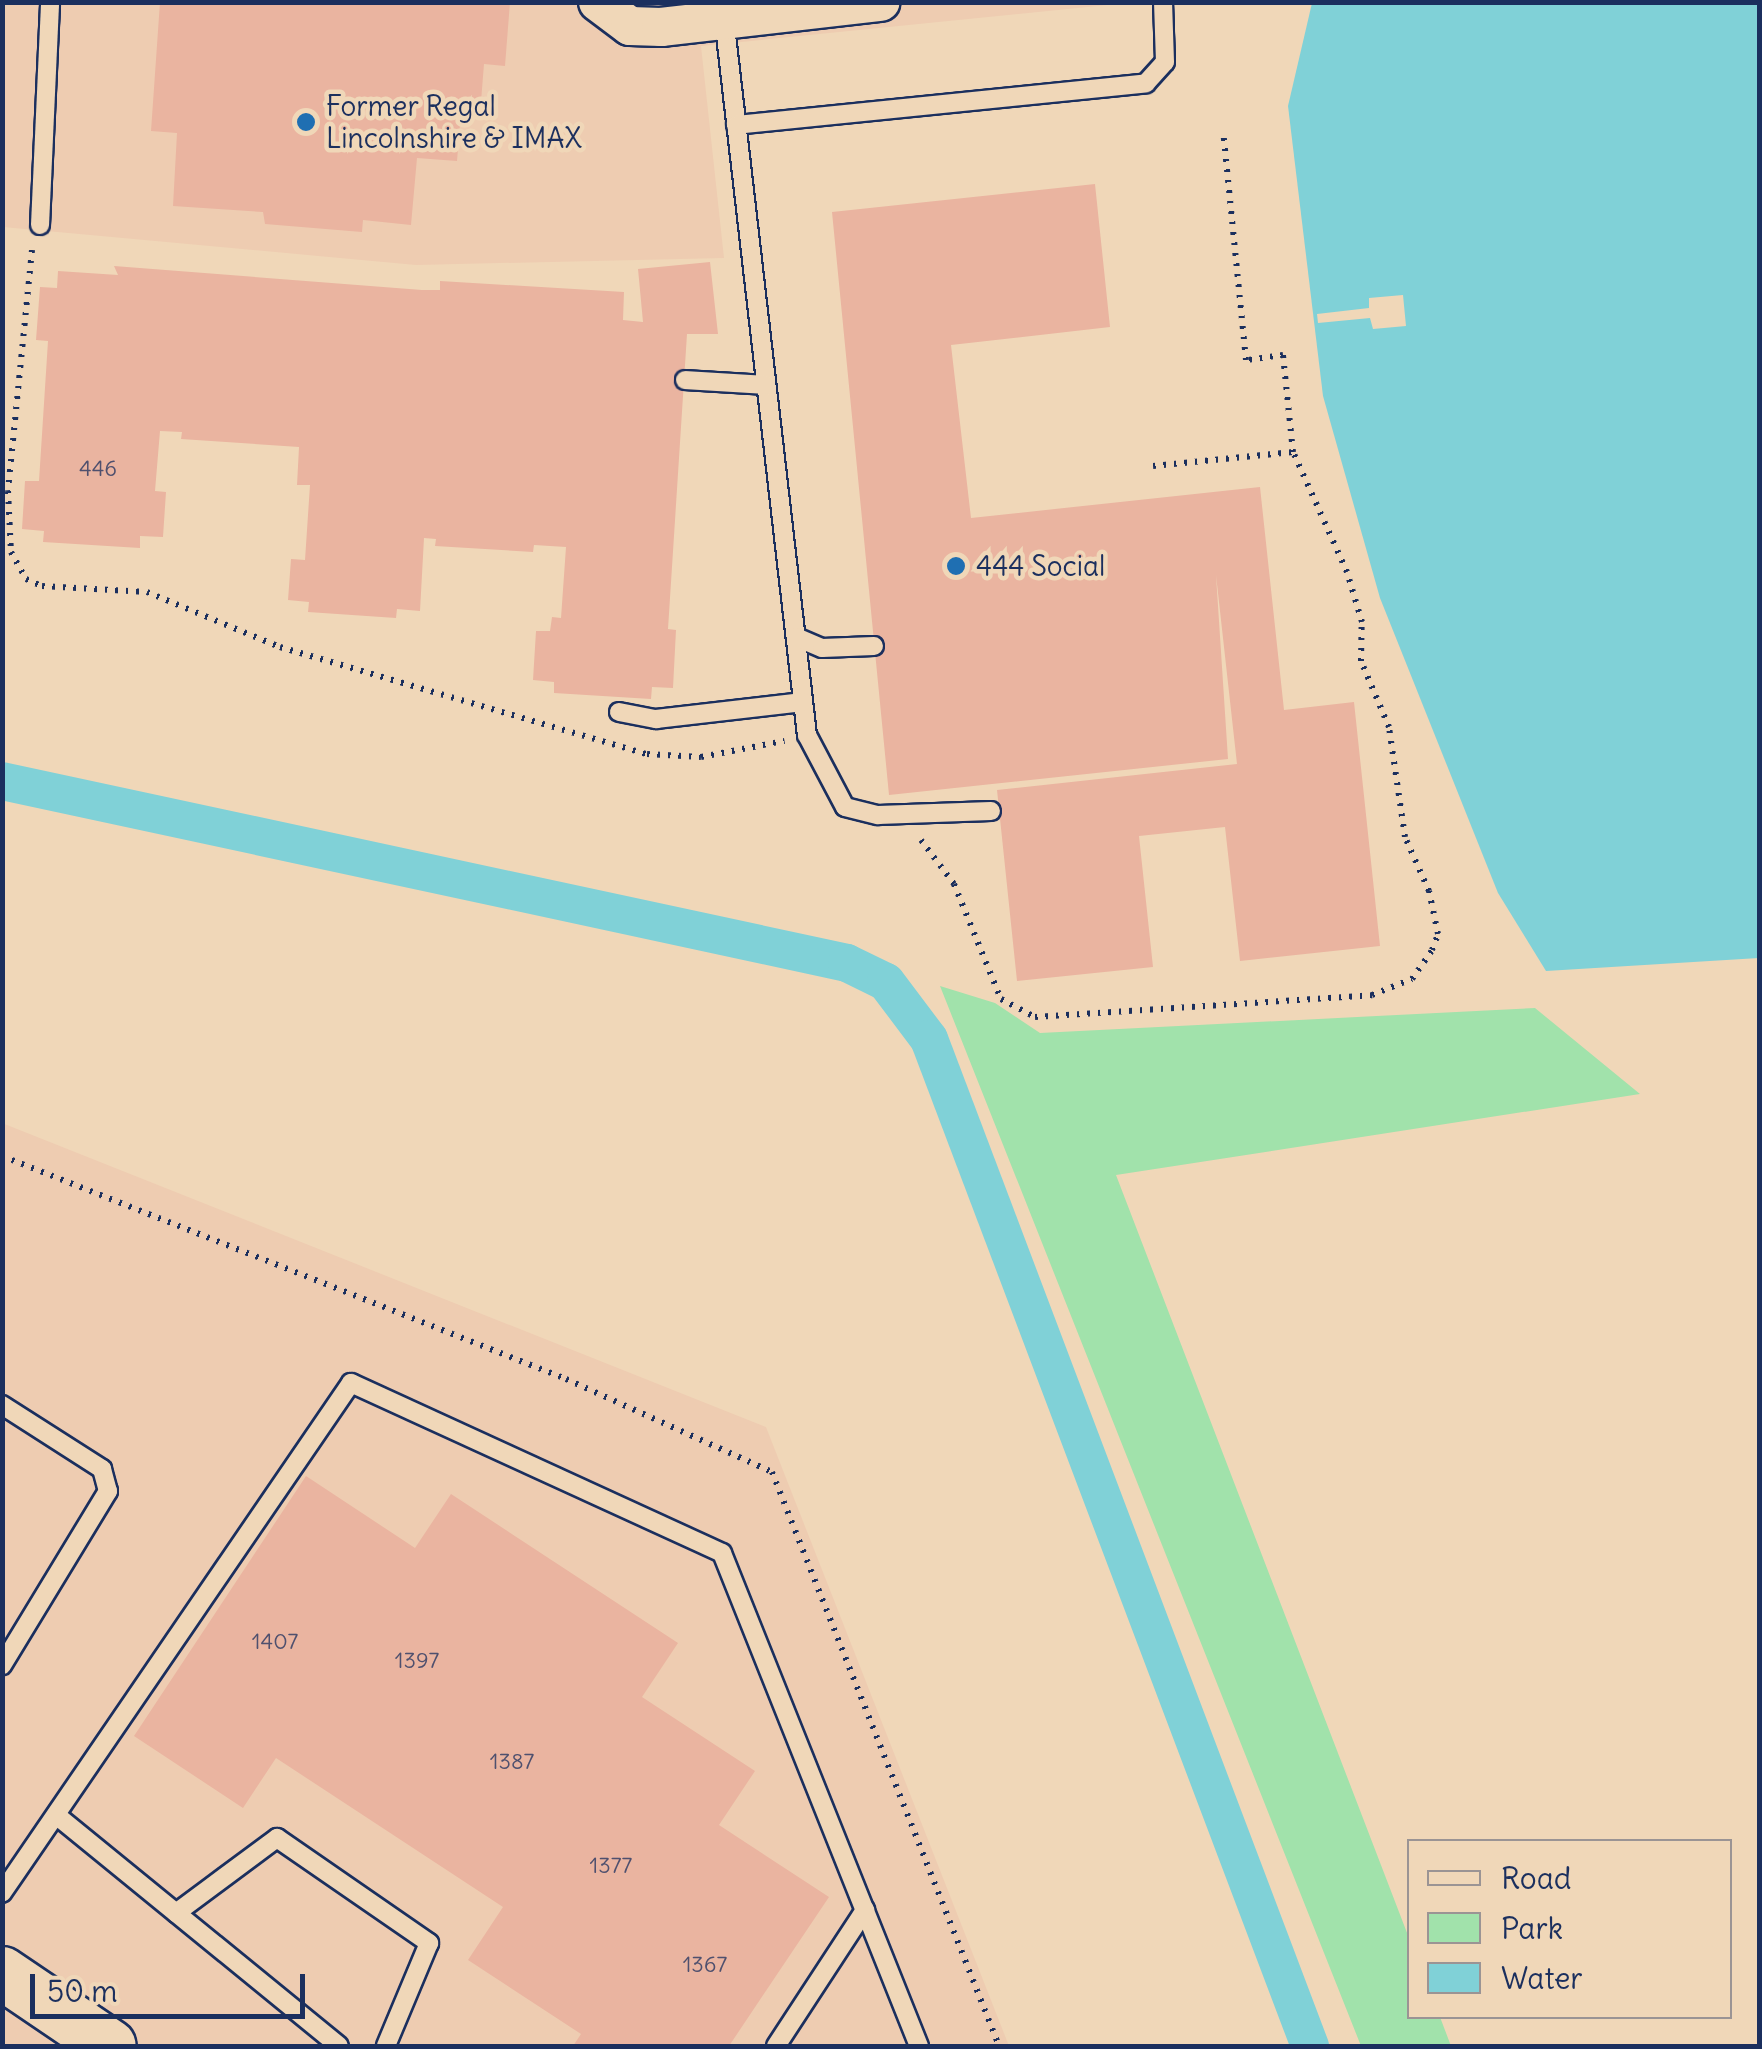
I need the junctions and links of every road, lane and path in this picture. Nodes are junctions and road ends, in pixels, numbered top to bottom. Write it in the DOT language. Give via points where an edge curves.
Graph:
graph roads {
  1 [pos="50,2"];
  2 [pos="598,2"];
  3 [pos="880,2"];
  4 [pos="1163,2"];
  5 [pos="724,11"];
  6 [pos="736,125"];
  7 [pos="1223,132"];
  8 [pos="40,226"];
  9 [pos="685,380"];
  10 [pos="766,385"];
  11 [pos="1293,452"];
  12 [pos="1153,466"];
  13 [pos="796,637"];
  14 [pos="874,646"];
  15 [pos="804,702"];
  16 [pos="619,712"];
  17 [pos="807,735"];
  18 [pos="991,811"];
  19 [pos="878,815"];
  20 [pos="2,1405"];
  21 [pos="2,1665"];
  22 [pos="56,1815"];
  23 [pos="2,1893"];
  24 [pos="865,1910"];
  25 [pos="176,1913"];
  26 [pos="2,1973"];
  27 [pos="110,2046"];
  28 [pos="340,2046"];
  29 [pos="386,2046"];
  30 [pos="776,2046"];
  31 [pos="919,2046"];
  1 -- 8 [label="lane"];
  2 -- 5 [label="street" via="630,26"];
  3 -- 5 [label="street"];
  4 -- 6 [label="lane" via="1164,62 1146,84"];
  5 -- 6 [label="lane"];
  6 -- 10 [label="lane"];
  7 -- 11 [label="path" via="1246,360 1283,356"];
  8 -- 17 [label="path" via="23,293 8,491 10,552 26,579 42,586 147,592 280,647 647,754 700,757"];
  9 -- 10 [label="lane"];
  10 -- 13 [label="lane"];
  11 -- 12 [label="path"];
  11 -- 19 [label="path" via="1347,572 1362,622 1361,661 1389,728 1405,837 1438,934 1412,979 1372,995 1036,1017 1001,998 954,884 924,842"];
  13 -- 14 [label="lane" via="822,648"];
  13 -- 15 [label="lane"];
  15 -- 16 [label="lane" via="656,719"];
  15 -- 17 [label="lane"];
  17 -- 19 [label="lane" via="845,807"];
  18 -- 19 [label="lane"];
  20 -- 21 [label="lane" via="102,1469 108,1491"];
  22 -- 23 [label="lane"];
  22 -- 24 [label="lane" via="351,1383 722,1553"];
  22 -- 25 [label="lane"];
  24 -- 30 [label="lane"];
  24 -- 31 [label="lane"];
  25 -- 28 [label="lane"];
  25 -- 29 [label="lane" via="277,1838 428,1943"];
  26 -- 27 [label="street"];
}
